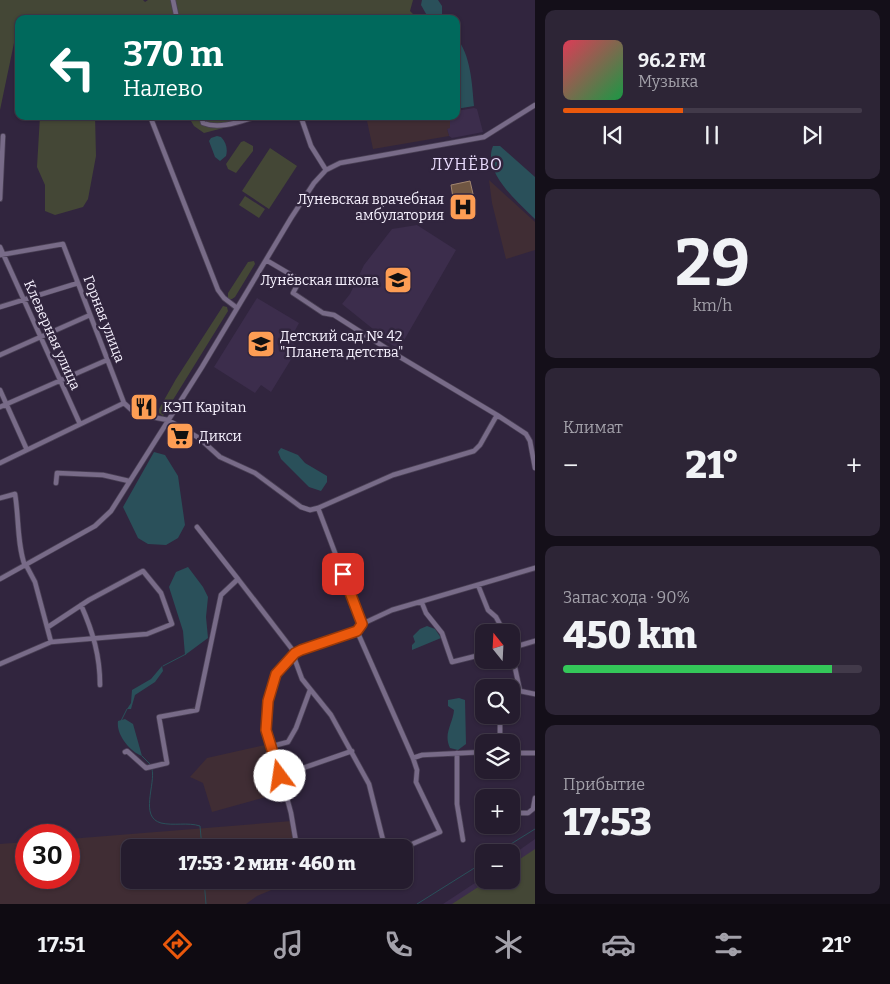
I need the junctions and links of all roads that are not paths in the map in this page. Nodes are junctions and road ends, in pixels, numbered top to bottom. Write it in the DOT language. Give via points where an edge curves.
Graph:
graph roads {
  1 [pos="173,0"];
  2 [pos="176,15"];
  3 [pos="535,105"];
  4 [pos="152,120"];
  5 [pos="203,120"];
  6 [pos="244,120"];
  7 [pos="302,120"];
  8 [pos="4,136"];
  9 [pos="326,170"];
  10 [pos="1,175"];
  11 [pos="0,199"];
  12 [pos="0,247"];
  13 [pos="2,255"];
  14 [pos="266,260"];
  15 [pos="78,283"];
  16 [pos="24,300"];
  17 [pos="0,307"];
  18 [pos="237,308"];
  19 [pos="90,315"];
  20 [pos="41,337"];
  21 [pos="0,355"];
  22 [pos="107,360"];
  23 [pos="60,380"];
  24 [pos="0,390"];
  25 [pos="124,403"];
  26 [pos="6,404"];
  27 [pos="0,407"];
  28 [pos="497,415"];
  29 [pos="168,420"];
  30 [pos="80,424"];
  31 [pos="27,450"];
  32 [pos="0,463"];
  33 [pos="535,468"];
  34 [pos="129,481"];
  35 [pos="56,483"];
  36 [pos="0,498"];
  37 [pos="318,508"];
  38 [pos="197,527"];
  39 [pos="26,565"];
  40 [pos="535,568"];
  41 [pos="0,579"];
  42 [pos="238,579"];
  43 [pos="478,585"];
  44 [pos="422,602"];
  45 [pos="81,605"];
  46 [pos="362,624"];
  47 [pos="500,624"];
  48 [pos="48,627"];
  49 [pos="357,631"];
  50 [pos="95,640"];
  51 [pos="535,641"];
  52 [pos="51,642"];
  53 [pos="520,645"];
  54 [pos="295,653"];
  55 [pos="475,656"];
  56 [pos="0,664"];
  57 [pos="100,685"];
  58 [pos="310,690"];
  59 [pos="520,691"];
  60 [pos="535,694"];
  61 [pos="273,746"];
  62 [pos="352,751"];
  63 [pos="124,752"];
  64 [pos="475,752"];
  65 [pos="520,752"];
  66 [pos="457,753"];
  67 [pos="535,753"];
  68 [pos="412,758"];
  69 [pos="280,776"];
  70 [pos="535,799"];
  71 [pos="520,813"];
  72 [pos="296,839"];
  73 [pos="383,839"];
  74 [pos="463,840"];
  75 [pos="413,844"];
  1 -- 2 [label="street"];
  3 -- 9 [label="street" via="484,137 340,163"];
  4 -- 18 [label="street" via="218,290"];
  5 -- 6 [label="street" via="210,126"];
  7 -- 9 [label="street" via="311,146"];
  8 -- 10 [label="street"];
  9 -- 14 [label="street" via="314,183"];
  10 -- 11 [label="street"];
  12 -- 13 [label="street, Клеверная улица"];
  13 -- 15 [label="street, Горная улица" via="63,244"];
  13 -- 16 [label="street, Клеверная улица"];
  14 -- 18 [label="street"];
  14 -- 28 [label="street" via="300,280 293,293"];
  15 -- 16 [label="street"];
  15 -- 19 [label="street, Горная улица"];
  16 -- 17 [label="street"];
  16 -- 20 [label="street, Клеверная улица"];
  18 -- 29 [label="street"];
  19 -- 20 [label="street"];
  19 -- 22 [label="street, Горная улица"];
  20 -- 21 [label="street"];
  20 -- 23 [label="street, Клеверная улица"];
  22 -- 23 [label="street"];
  22 -- 25 [label="street, Горная улица"];
  23 -- 26 [label="street"];
  23 -- 30 [label="street, Клеверная улица"];
  24 -- 26 [label="street"];
  25 -- 29 [label="street" via="136,414"];
  25 -- 30 [label="street"];
  26 -- 27 [label="street"];
  26 -- 31 [label="street"];
  28 -- 33 [label="street" via="526,434"];
  28 -- 37 [label="street" via="474,451 393,475"];
  29 -- 34 [label="street"];
  29 -- 37 [label="street" via="200,438 220,458 255,473 301,507"];
  30 -- 31 [label="street"];
  31 -- 32 [label="street"];
  34 -- 35 [label="street" via="104,475 57,472"];
  34 -- 39 [label="street" via="104,520"];
  36 -- 39 [label="street" via="15,494 21,554"];
  37 -- 46 [label="street"];
  38 -- 42 [label="street"];
  39 -- 41 [label="street"];
  39 -- 48 [label="street" via="35,582"];
  40 -- 43 [label="street"];
  42 -- 54 [label="street"];
  42 -- 63 [label="street" via="221,595 197,710 158,717 167,763 146,768 127,750"];
  43 -- 44 [label="street"];
  43 -- 47 [label="street" via="488,610"];
  44 -- 46 [label="street" via="392,610"];
  44 -- 55 [label="street" via="426,613 442,633 452,662"];
  45 -- 48 [label="street"];
  45 -- 50 [label="street"];
  45 -- 50 [label="street" via="143,571 161,593 172,624 146,634"];
  46 -- 49 [label="street"];
  48 -- 52 [label="street"];
  49 -- 54 [label="street"];
  49 -- 68 [label="street"];
  50 -- 52 [label="street"];
  50 -- 57 [label="street"];
  51 -- 53 [label="street"];
  52 -- 56 [label="street"];
  54 -- 58 [label="street" via="302,679"];
  54 -- 61 [label="street" via="280,667 272,686 266,730"];
  58 -- 61 [label="street" via="288,742"];
  58 -- 62 [label="street" via="331,715"];
  59 -- 60 [label="street"];
  61 -- 69 [label="street"];
  62 -- 69 [label="street"];
  62 -- 73 [label="street" via="369,784"];
  64 -- 66 [label="street"];
  65 -- 67 [label="street"];
  66 -- 68 [label="street"];
  66 -- 74 [label="street" via="457,804"];
  68 -- 75 [label="street" via="417,770 416,782 440,832"];
  69 -- 72 [label="street"];
  70 -- 71 [label="street" via="533,809"];
}
